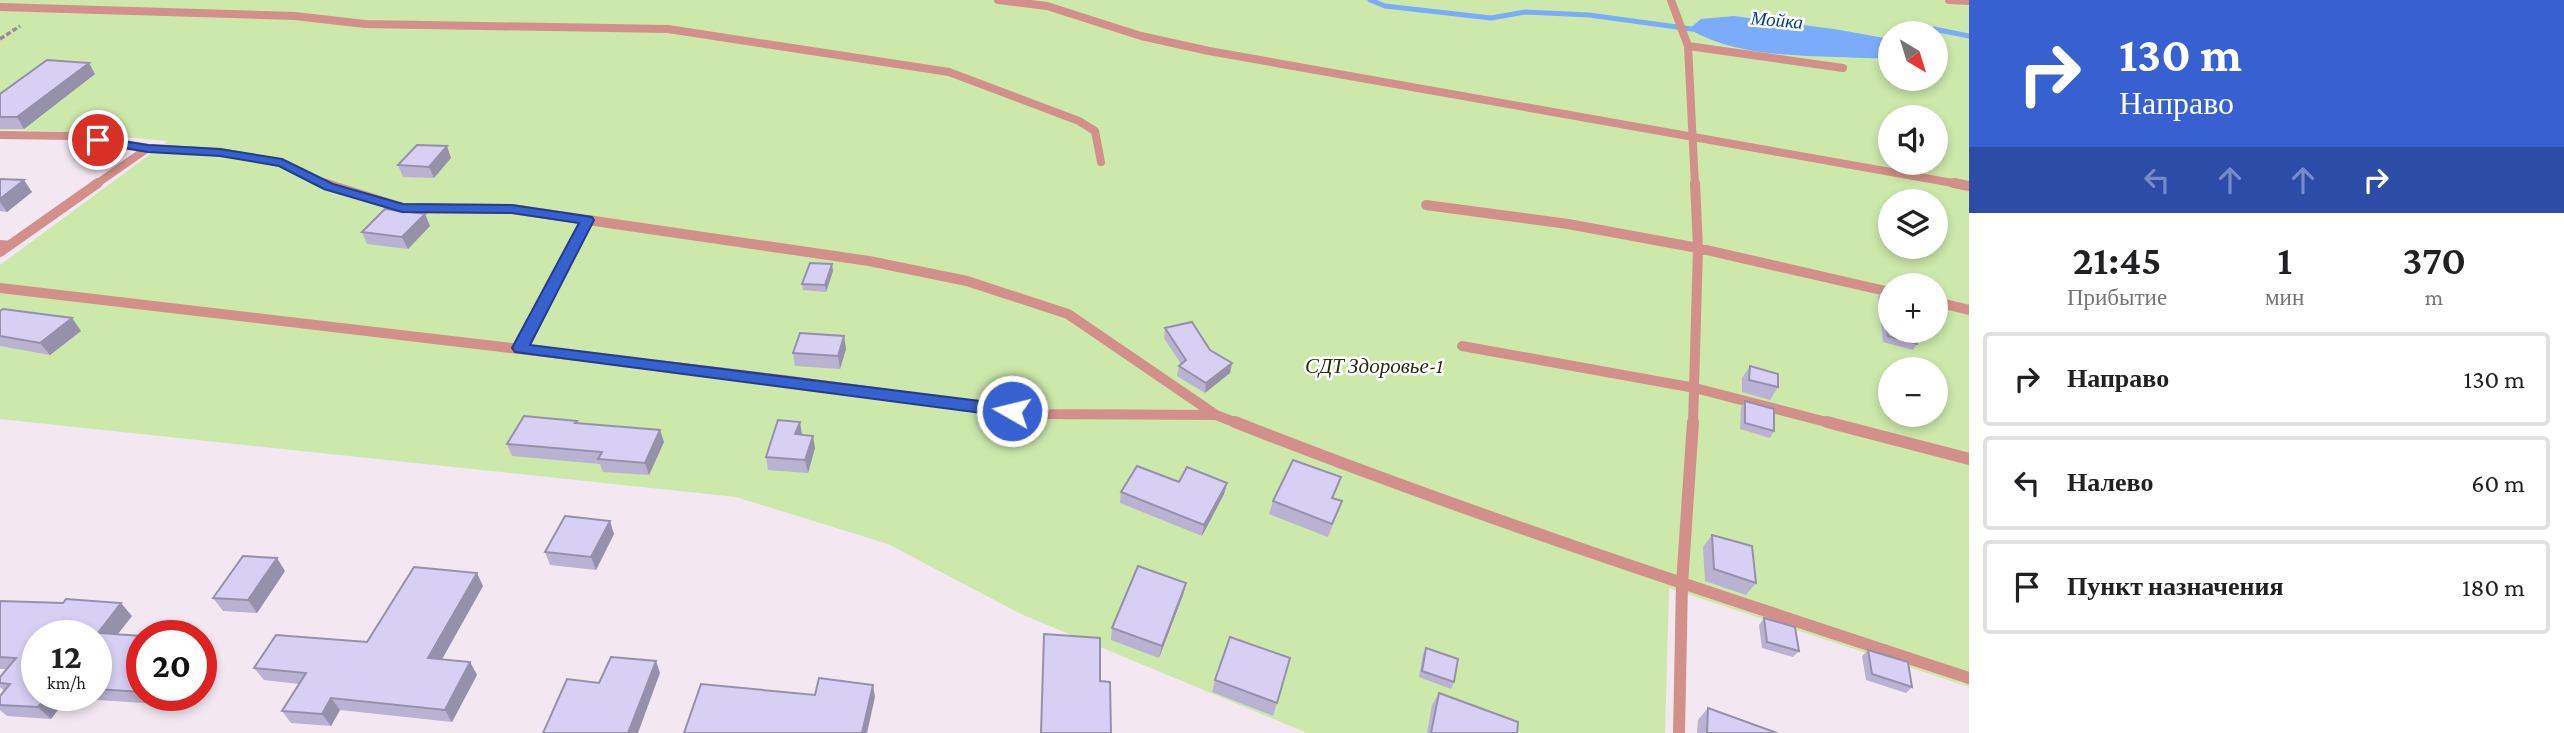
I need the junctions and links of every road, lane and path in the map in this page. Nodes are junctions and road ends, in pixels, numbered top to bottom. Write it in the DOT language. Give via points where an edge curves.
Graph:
graph roads {
  1 [pos="94,0"];
  2 [pos="998,0"];
  3 [pos="1671,0"];
  4 [pos="1949,0"];
  5 [pos="1969,1"];
  6 [pos="0,7"];
  7 [pos="75,8"];
  8 [pos="1688,46"];
  9 [pos="1843,68"];
  10 [pos="0,135"];
  11 [pos="1691,136"];
  12 [pos="148,148"];
  13 [pos="1101,162"];
  14 [pos="1969,187"];
  15 [pos="1426,205"];
  16 [pos="587,220"];
  17 [pos="2,247"];
  18 [pos="1698,248"];
  19 [pos="0,288"];
  20 [pos="1878,289"];
  21 [pos="1948,305"];
  22 [pos="1969,310"];
  23 [pos="1462,346"];
  24 [pos="520,348"];
  25 [pos="1695,388"];
  26 [pos="1216,415"];
  27 [pos="1969,459"];
  28 [pos="1682,584"];
  29 [pos="1969,678"];
  30 [pos="1679,733"];
  1 -- 7 [label="lane"];
  2 -- 11 [label="lane" via="1046,6 1141,36 1209,51"];
  3 -- 8 [label="lane"];
  4 -- 5 [label="lane"];
  6 -- 7 [label="lane"];
  7 -- 13 [label="lane" via="295,16 365,24 668,29 949,72 1079,121 1095,131"];
  8 -- 9 [label="lane"];
  8 -- 11 [label="lane"];
  10 -- 12 [label="lane" via="72,136"];
  11 -- 14 [label="lane"];
  11 -- 18 [label="lane"];
  12 -- 16 [label="lane" via="220,152 282,163 328,186 402,208 512,209"];
  12 -- 17 [label="lane"];
  15 -- 18 [label="lane"];
  16 -- 24 [label="lane"];
  16 -- 26 [label="lane" via="869,261 967,281 1068,314"];
  18 -- 20 [label="lane"];
  18 -- 25 [label="lane"];
  19 -- 24 [label="lane"];
  21 -- 22 [label="lane"];
  23 -- 25 [label="lane"];
  24 -- 26 [label="lane" via="1037,414"];
  25 -- 27 [label="lane"];
  25 -- 28 [label="lane"];
  26 -- 28 [label="lane" via="1377,478"];
  28 -- 29 [label="lane"];
  28 -- 30 [label="lane"];
}
